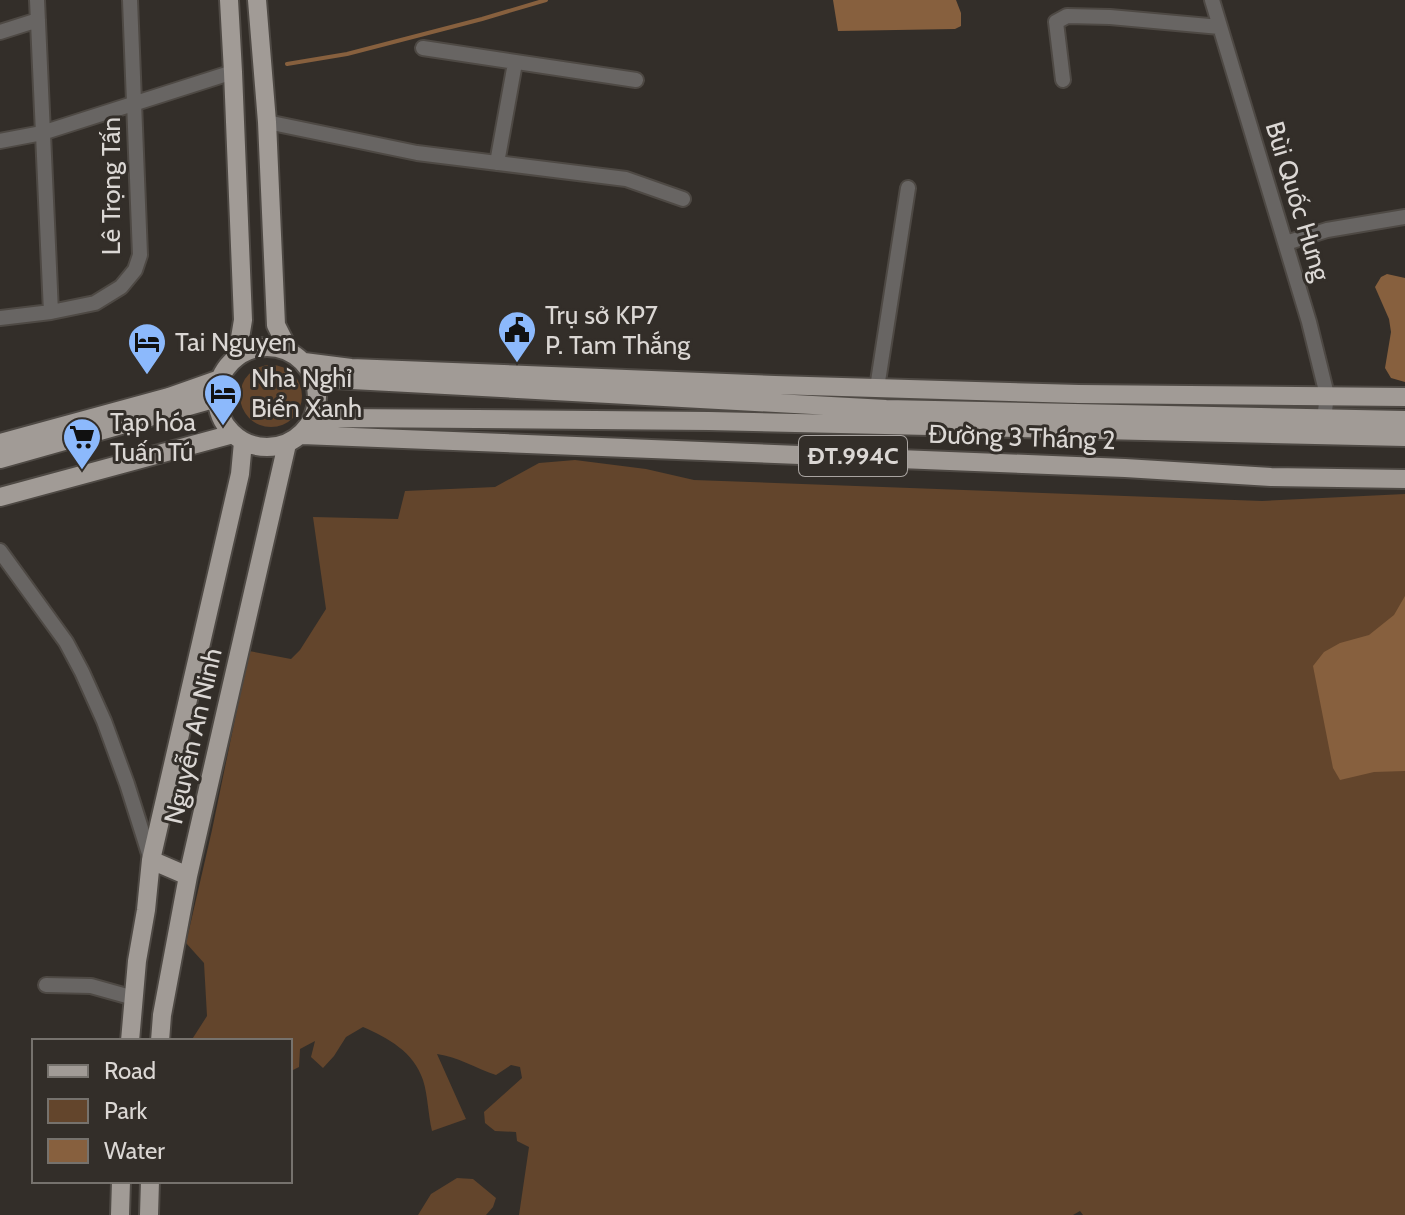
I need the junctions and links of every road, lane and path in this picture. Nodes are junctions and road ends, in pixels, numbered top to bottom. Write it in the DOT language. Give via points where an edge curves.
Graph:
graph roads {
  1 [pos="37,0"];
  2 [pos="130,0"];
  3 [pos="229,0"];
  4 [pos="257,0"];
  5 [pos="1212,0"];
  6 [pos="38,20"];
  7 [pos="1220,27"];
  8 [pos="0,32"];
  9 [pos="423,48"];
  10 [pos="515,63"];
  11 [pos="233,72"];
  12 [pos="636,80"];
  13 [pos="1063,80"];
  14 [pos="135,104"];
  15 [pos="267,122"];
  16 [pos="42,133"];
  17 [pos="0,141"];
  18 [pos="497,163"];
  19 [pos="908,188"];
  20 [pos="683,199"];
  21 [pos="1405,217"];
  22 [pos="1286,243"];
  23 [pos="51,312"];
  24 [pos="0,318"];
  25 [pos="237,356"];
  26 [pos="302,364"];
  27 [pos="877,388"];
  28 [pos="218,389"];
  29 [pos="1327,395"];
  30 [pos="1405,397"];
  31 [pos="1324,419"];
  32 [pos="1405,420"];
  33 [pos="234,433"];
  34 [pos="300,433"];
  35 [pos="1405,437"];
  36 [pos="0,443"];
  37 [pos="0,459"];
  38 [pos="1405,479"];
  39 [pos="0,485"];
  40 [pos="0,497"];
  41 [pos="0,551"];
  42 [pos="151,860"];
  43 [pos="188,876"];
  44 [pos="146,910"];
  45 [pos="180,913"];
  46 [pos="46,985"];
  47 [pos="134,998"];
  48 [pos="130,1039"];
  49 [pos="160,1039"];
  50 [pos="121,1183"];
  51 [pos="150,1183"];
  52 [pos="120,1215"];
  53 [pos="149,1215"];
  1 -- 6 [label="street"];
  2 -- 14 [label="street, Lê Trọng Tấn"];
  3 -- 11 [label="main road"];
  4 -- 15 [label="main road"];
  5 -- 7 [label="street, Bùi Quốc Hưng"];
  6 -- 8 [label="street"];
  6 -- 16 [label="street"];
  7 -- 13 [label="street" via="1067,16 1056,22"];
  7 -- 22 [label="street, Bùi Quốc Hưng"];
  9 -- 10 [label="street"];
  10 -- 12 [label="street"];
  10 -- 18 [label="street"];
  11 -- 14 [label="street"];
  11 -- 25 [label="main road" via="243,320"];
  14 -- 16 [label="street"];
  14 -- 23 [label="street, Lê Trọng Tấn" via="140,255 135,270 121,287 95,303"];
  15 -- 18 [label="street" via="417,153"];
  15 -- 26 [label="main road" via="276,325"];
  16 -- 17 [label="street"];
  16 -- 23 [label="street"];
  18 -- 20 [label="street" via="626,179"];
  19 -- 27 [label="street"];
  21 -- 22 [label="street"];
  22 -- 29 [label="street, Bùi Quốc Hưng"];
  23 -- 24 [label="street, Lê Trọng Tấn"];
  25 -- 26 [label="main road, ĐT.994C" via="271,347"];
  25 -- 28 [label="main road"];
  26 -- 27 [label="main road, Đường 3 Tháng 2 / ĐT.994C"];
  26 -- 31 [label="main road, Đường 3 Tháng 2 / ĐT.994C" via="886,409"];
  26 -- 34 [label="main road" via="318,393 317,407"];
  27 -- 29 [label="main road, Đường 3 Tháng 2 / ĐT.994C"];
  28 -- 33 [label="main road" via="219,412"];
  28 -- 36 [label="main road" via="169,397"];
  28 -- 37 [label="main road"];
  29 -- 30 [label="main road, Đường 3 Tháng 2 / ĐT.994C"];
  29 -- 31 [label="street, Bùi Quốc Hưng"];
  31 -- 32 [label="main road, Đường 3 Tháng 2 / ĐT.994C"];
  33 -- 34 [label="main road, ĐT.994C" via="258,447 273,448"];
  33 -- 39 [label="main road, ĐT.994C"];
  33 -- 40 [label="main road, ĐT.994C"];
  33 -- 42 [label="main road, Nguyễn An Ninh" via="240,474"];
  34 -- 35 [label="main road, Đường 3 Tháng 2 / ĐT.994C" via="342,418"];
  34 -- 38 [label="main road, Đường 3 Tháng 2 / ĐT.994C"];
  34 -- 43 [label="main road, Nguyễn An Ninh"];
  41 -- 42 [label="street" via="82,672"];
  42 -- 43 [label="main road"];
  42 -- 44 [label="main road, Nguyễn An Ninh"];
  43 -- 45 [label="main road, Nguyễn An Ninh"];
  44 -- 45 [label="main road"];
  44 -- 47 [label="main road, Nguyễn An Ninh"];
  45 -- 49 [label="main road, Nguyễn An Ninh"];
  46 -- 47 [label="street" via="91,986"];
  47 -- 48 [label="main road, Nguyễn An Ninh"];
  50 -- 52 [label="main road"];
  51 -- 53 [label="main road"];
}
